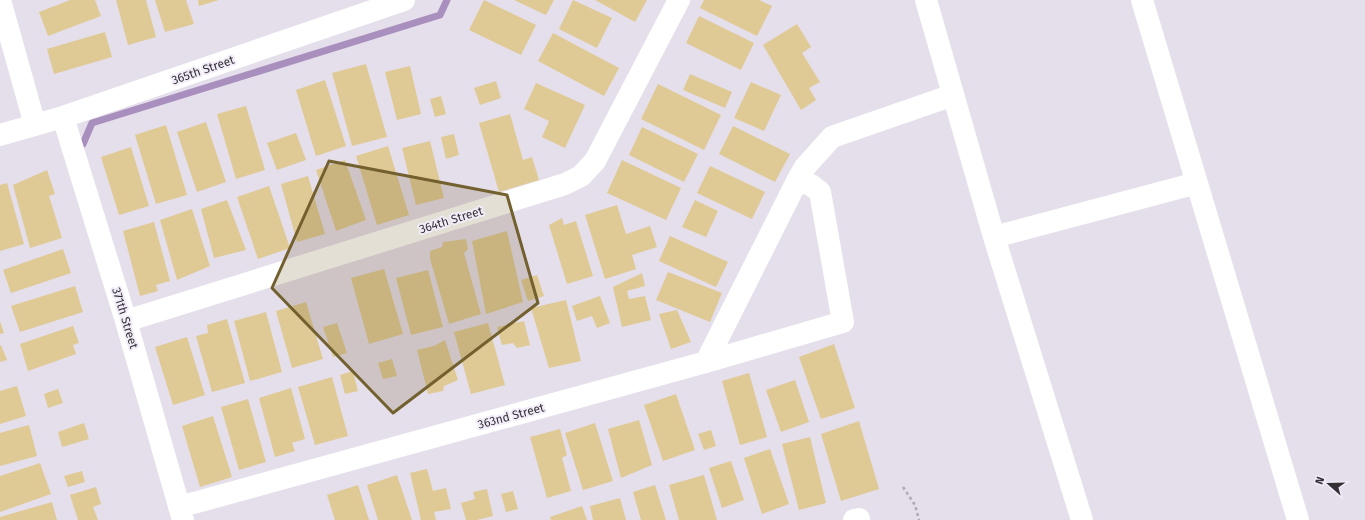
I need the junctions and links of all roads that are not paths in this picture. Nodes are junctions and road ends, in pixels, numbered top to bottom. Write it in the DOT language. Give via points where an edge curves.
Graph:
graph roads {
  1 [pos="0,0"];
  2 [pos="404,0"];
  3 [pos="679,0"];
  4 [pos="926,0"];
  5 [pos="1142,0"];
  6 [pos="953,95"];
  7 [pos="63,117"];
  8 [pos="35,125"];
  9 [pos="0,135"];
  10 [pos="797,181"];
  11 [pos="1197,183"];
  12 [pos="994,237"];
  13 [pos="126,321"];
  14 [pos="706,362"];
  15 [pos="181,514"];
  16 [pos="1082,520"];
  17 [pos="1298,520"];
  1 -- 8 [label="street"];
  2 -- 7 [label="street, 365th Street"];
  3 -- 13 [label="street, 364th Street" via="594,161 581,176 558,187"];
  4 -- 6 [label="street"];
  5 -- 11 [label="street"];
  6 -- 10 [label="street" via="832,137 805,167"];
  6 -- 12 [label="street"];
  7 -- 8 [label="street, 365th Street"];
  7 -- 13 [label="street, 371th Street"];
  8 -- 9 [label="street, 365th Street"];
  10 -- 14 [label="street"];
  10 -- 14 [label="street, 363nd Street" via="811,185 820,192 843,322"];
  11 -- 12 [label="street"];
  11 -- 17 [label="street"];
  12 -- 16 [label="street"];
  13 -- 15 [label="street, 371th Street"];
  14 -- 15 [label="street, 363nd Street"];
}
